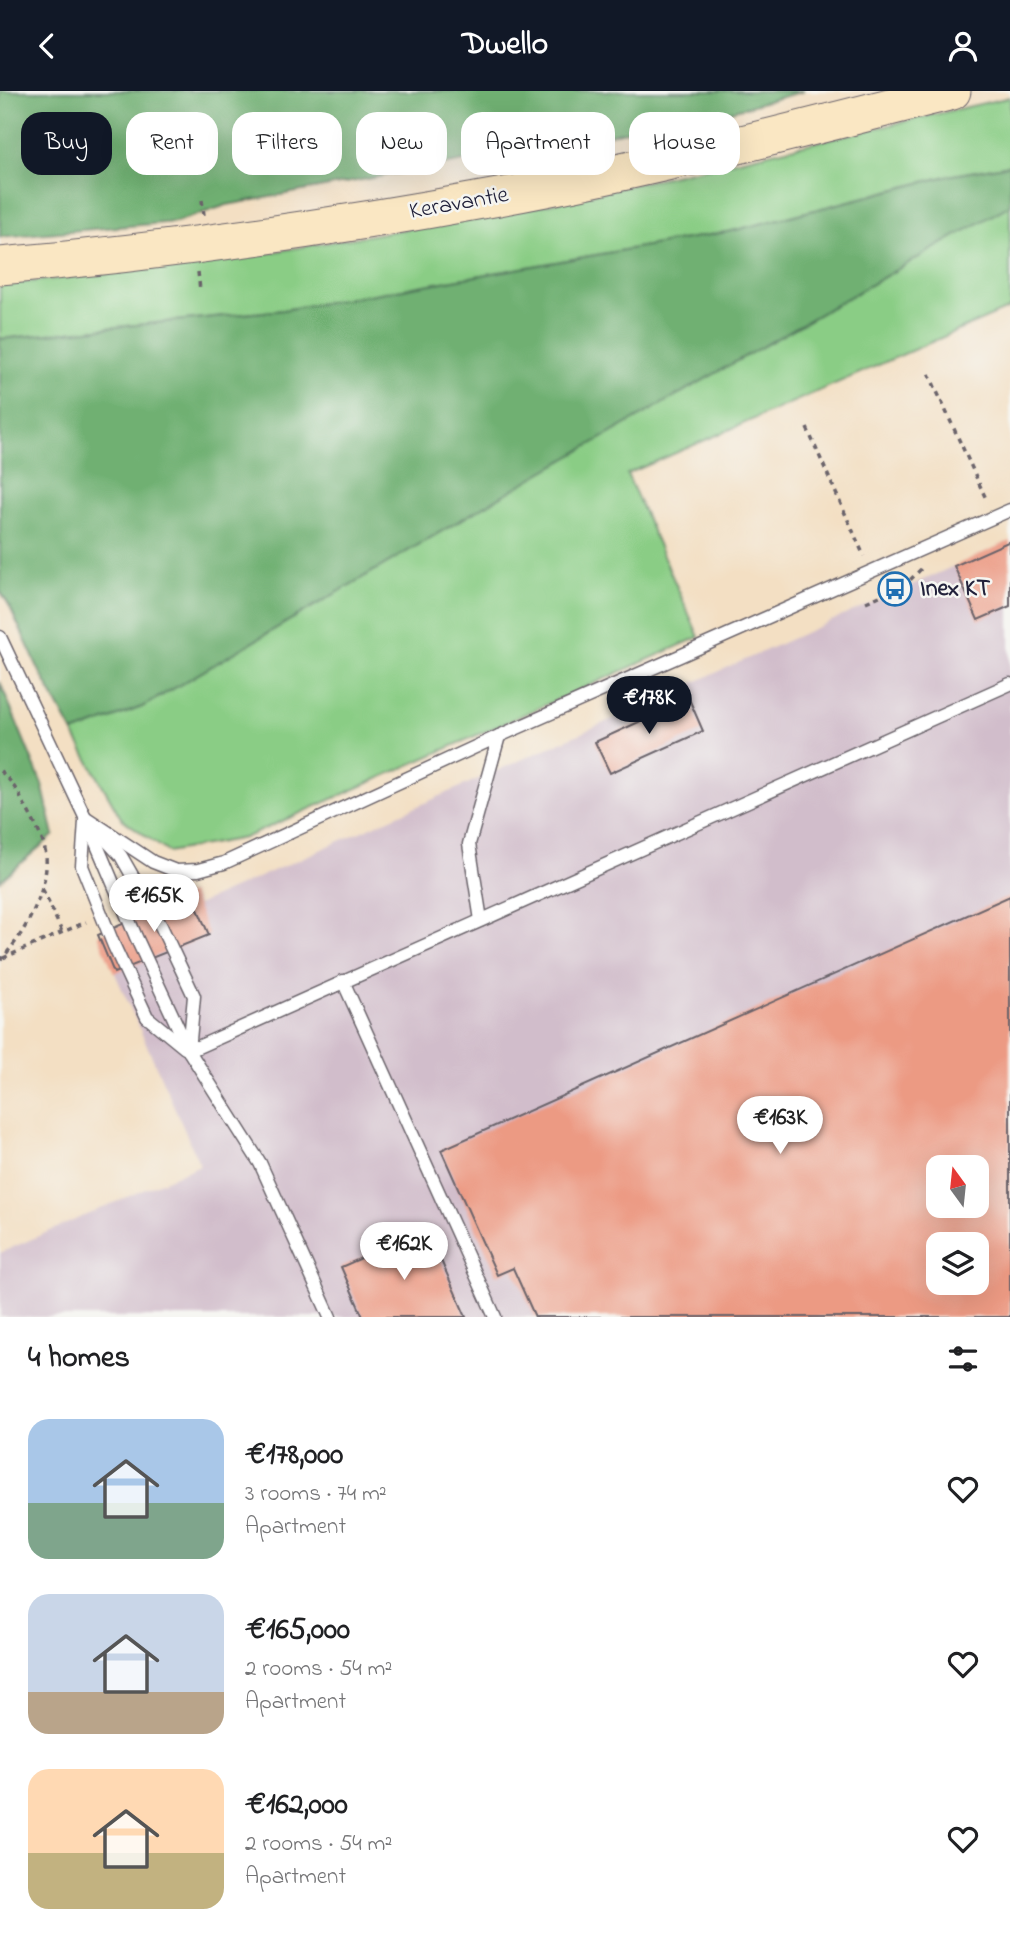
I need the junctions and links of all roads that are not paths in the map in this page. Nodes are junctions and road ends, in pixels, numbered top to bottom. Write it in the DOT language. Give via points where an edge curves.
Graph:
graph roads {
  1 [pos="952,91"];
  2 [pos="0,267"];
  3 [pos="1010,510"];
  4 [pos="0,637"];
  5 [pos="1010,684"];
  6 [pos="499,736"];
  7 [pos="85,817"];
  8 [pos="481,919"];
  9 [pos="343,981"];
  10 [pos="189,1051"];
  11 [pos="330,1317"];
  12 [pos="495,1317"];
  1 -- 2 [label="main road, Keravantie" via="626,171 495,198 208,244"];
  3 -- 6 [label="lane"];
  4 -- 7 [label="lane"];
  5 -- 8 [label="lane"];
  6 -- 7 [label="lane" via="224,863 198,870 176,871 153,862"];
  6 -- 8 [label="lane" via="469,844"];
  7 -- 10 [label="lane"];
  7 -- 10 [label="lane" via="121,856 194,996"];
  7 -- 10 [label="lane" via="82,866 114,946 147,1017"];
  8 -- 9 [label="lane"];
  9 -- 10 [label="lane"];
  9 -- 12 [label="lane"];
  10 -- 11 [label="lane" via="260,1163"];
}
